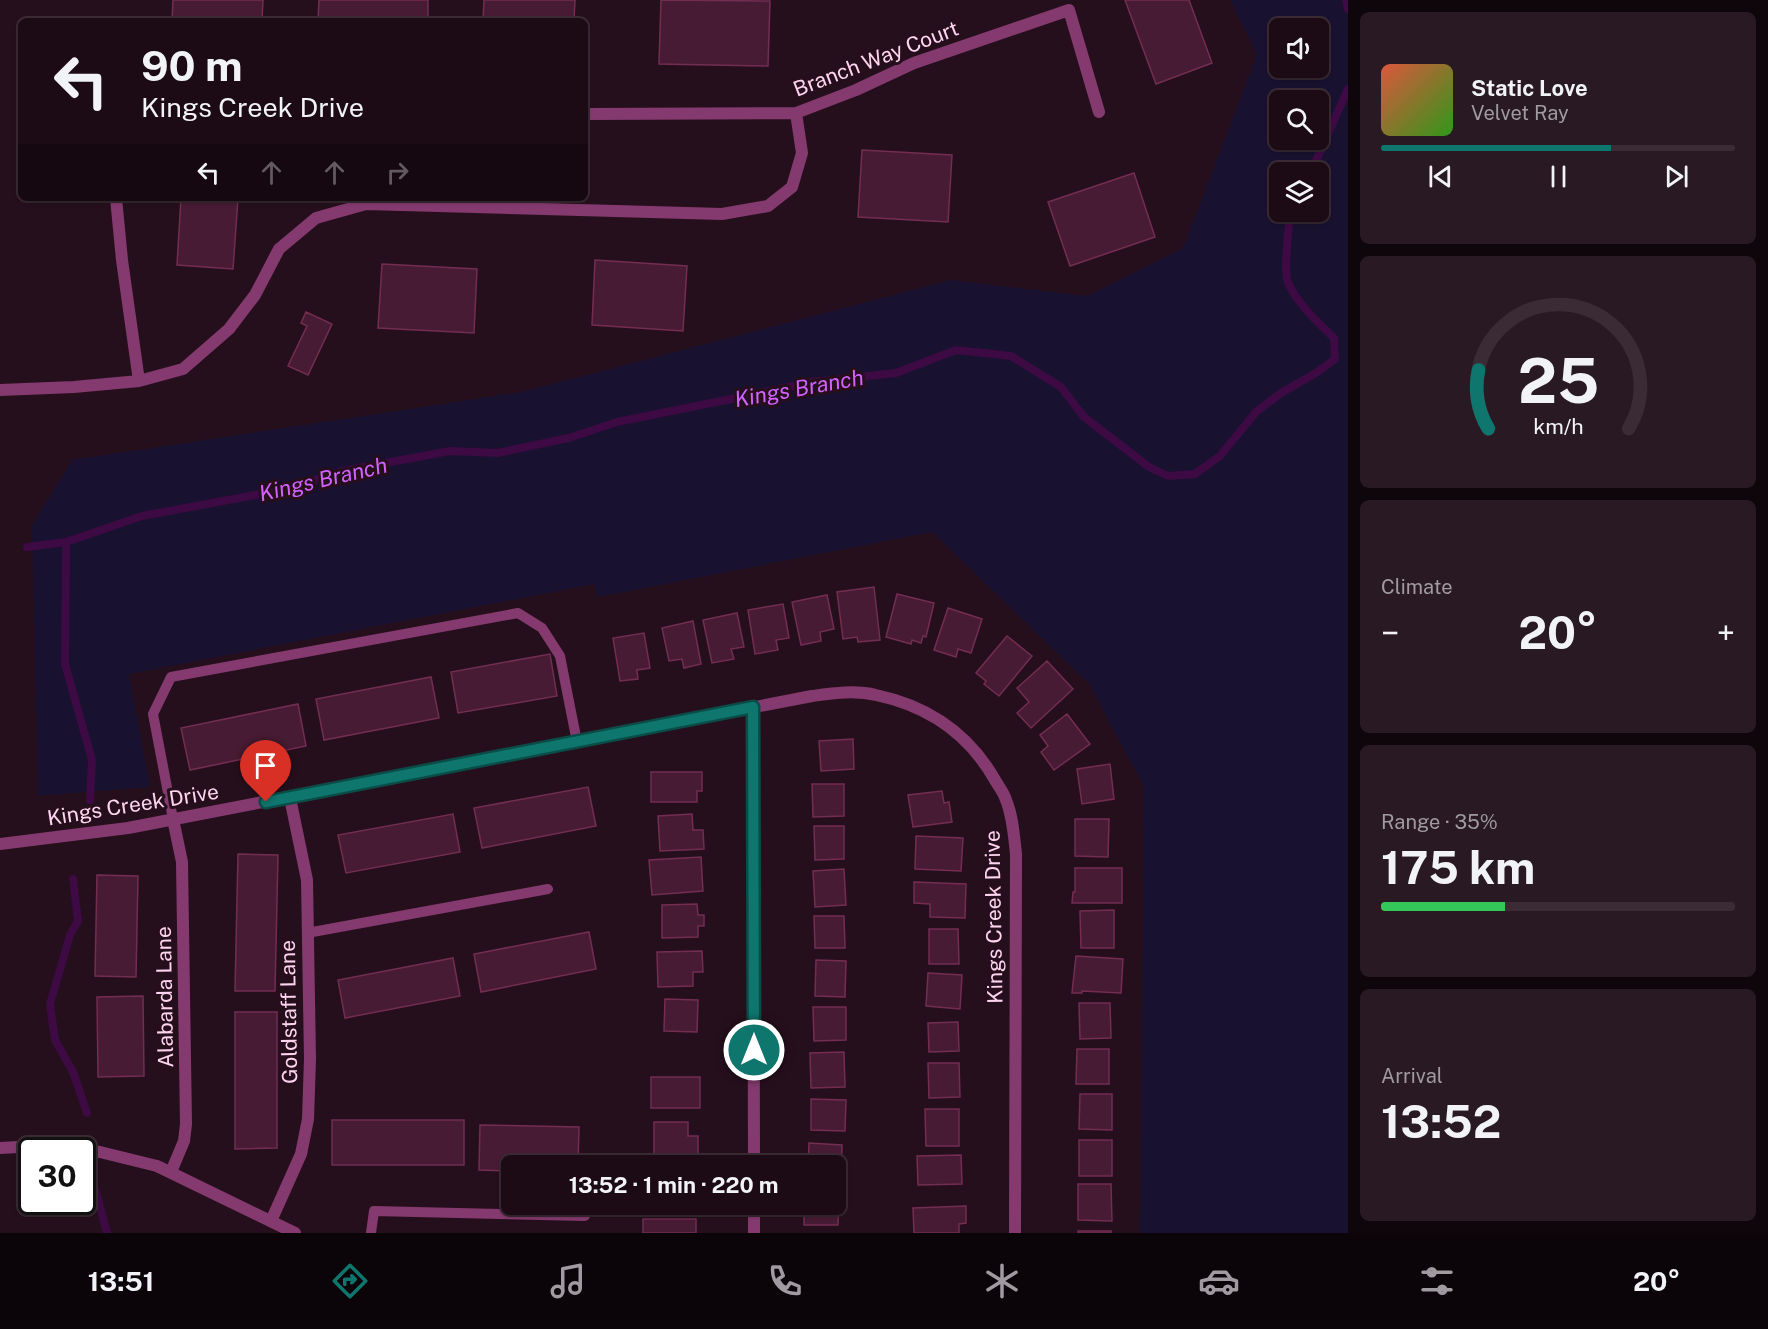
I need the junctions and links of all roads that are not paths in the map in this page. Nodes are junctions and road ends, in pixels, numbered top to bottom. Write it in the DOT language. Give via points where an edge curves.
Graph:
graph roads {
  1 [pos="1099,112"];
  2 [pos="796,113"];
  3 [pos="588,114"];
  4 [pos="116,201"];
  5 [pos="139,381"];
  6 [pos="0,390"];
  7 [pos="753,707"];
  8 [pos="577,742"];
  9 [pos="290,798"];
  10 [pos="173,819"];
  11 [pos="0,844"];
  12 [pos="548,889"];
  13 [pos="308,933"];
  14 [pos="0,1148"];
  15 [pos="754,1155"];
  16 [pos="171,1172"];
  17 [pos="754,1215"];
  18 [pos="585,1216"];
  19 [pos="271,1221"];
  20 [pos="295,1233"];
  21 [pos="371,1233"];
  22 [pos="754,1233"];
  23 [pos="1015,1233"];
  1 -- 2 [label="street, Branch Way Court" via="1069,10 914,63"];
  2 -- 3 [label="street, Branch Way Court"];
  2 -- 5 [label="street" via="802,153 792,187 768,206 722,214 366,204 316,218 279,249 255,295 229,329 183,369"];
  4 -- 5 [label="street"];
  5 -- 6 [label="street"];
  7 -- 8 [label="street, Kings Creek Drive"];
  7 -- 15 [label="street"];
  7 -- 23 [label="street, Kings Creek Drive" via="846,692 875,694 903,703 933,715 958,733 976,752 1006,800 1016,854"];
  8 -- 9 [label="street, Kings Creek Drive"];
  8 -- 10 [label="lane" via="560,656 542,628 518,613 171,677 153,714"];
  9 -- 10 [label="street, Kings Creek Drive"];
  9 -- 13 [label="street, Goldstaff Lane" via="307,880"];
  10 -- 11 [label="street, Kings Creek Drive"];
  10 -- 16 [label="street, Alabarda Lane" via="182,862 186,1124 184,1142"];
  12 -- 13 [label="lane"];
  13 -- 19 [label="street, Goldstaff Lane" via="309,1119 301,1154"];
  14 -- 16 [label="street" via="37,1146 100,1152"];
  16 -- 19 [label="street"];
  17 -- 22 [label="street"];
  18 -- 21 [label="lane" via="374,1211"];
  19 -- 20 [label="street"];
}
